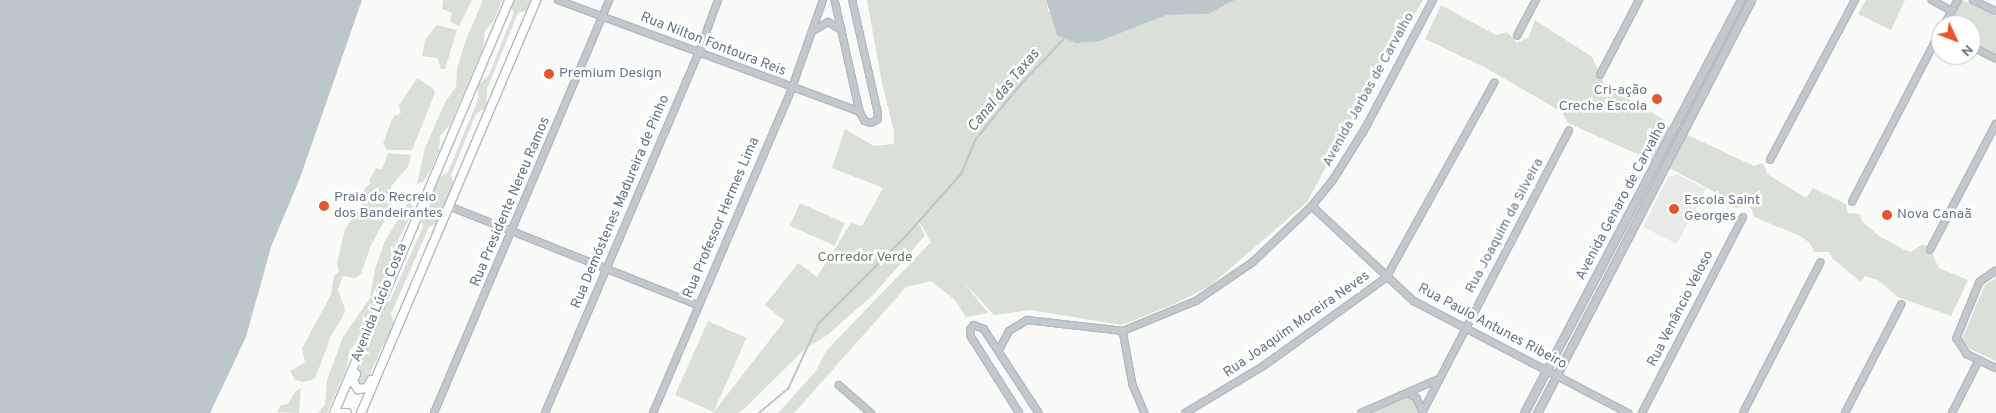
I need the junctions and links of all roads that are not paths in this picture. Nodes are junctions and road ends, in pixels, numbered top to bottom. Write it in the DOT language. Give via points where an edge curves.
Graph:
graph roads {
  1 [pos="509,0"];
  2 [pos="536,0"];
  3 [pos="558,0"];
  4 [pos="609,0"];
  5 [pos="718,0"];
  6 [pos="823,0"];
  7 [pos="835,0"];
  8 [pos="852,0"];
  9 [pos="1433,0"];
  10 [pos="1536,0"];
  11 [pos="1639,0"];
  12 [pos="1741,0"];
  13 [pos="1751,0"];
  14 [pos="1855,0"];
  15 [pos="1932,0"];
  16 [pos="1958,0"];
  17 [pos="1973,0"];
  18 [pos="1952,11"];
  19 [pos="1996,11"];
  20 [pos="1950,15"];
  21 [pos="604,16"];
  22 [pos="842,30"];
  23 [pos="813,32"];
  24 [pos="1517,36"];
  25 [pos="1931,49"];
  26 [pos="1981,51"];
  27 [pos="698,55"];
  28 [pos="1996,59"];
  29 [pos="1600,75"];
  30 [pos="1494,82"];
  31 [pos="792,88"];
  32 [pos="860,112"];
  33 [pos="1996,124"];
  34 [pos="1675,126"];
  35 [pos="1684,130"];
  36 [pos="1569,131"];
  37 [pos="1770,160"];
  38 [pos="1656,162"];
  39 [pos="1666,165"];
  40 [pos="1852,202"];
  41 [pos="449,206"];
  42 [pos="1312,206"];
  43 [pos="1743,218"];
  44 [pos="512,232"];
  45 [pos="1930,250"];
  46 [pos="1820,263"];
  47 [pos="606,268"];
  48 [pos="1996,271"];
  49 [pos="1386,278"];
  50 [pos="698,305"];
  51 [pos="1901,305"];
  52 [pos="1465,329"];
  53 [pos="1123,331"];
  54 [pos="999,350"];
  55 [pos="359,355"];
  56 [pos="1978,362"];
  57 [pos="381,365"];
  58 [pos="1996,368"];
  59 [pos="1547,370"];
  60 [pos="1557,375"];
  61 [pos="1439,379"];
  62 [pos="838,385"];
  63 [pos="1408,392"];
  64 [pos="1423,412"];
  65 [pos="334,413"];
  66 [pos="342,413"];
  67 [pos="347,413"];
  68 [pos="361,413"];
  69 [pos="434,413"];
  70 [pos="545,413"];
  71 [pos="653,413"];
  72 [pos="872,413"];
  73 [pos="1020,413"];
  74 [pos="1040,413"];
  75 [pos="1145,413"];
  76 [pos="1185,413"];
  77 [pos="1361,413"];
  78 [pos="1524,413"];
  79 [pos="1536,413"];
  80 [pos="1628,413"];
  81 [pos="1642,413"];
  82 [pos="1743,413"];
  83 [pos="1845,413"];
  84 [pos="1952,413"];
  1 -- 55 [label="main road, Avenida Lúcio Costa"];
  2 -- 41 [label="main road, Avenida Lúcio Costa"];
  3 -- 21 [label="street, Rua Nilton Fontoura Reis"];
  4 -- 21 [label="street, Rua Presidente Nereu Ramos"];
  5 -- 27 [label="street, Rua Demóstenes Madureira de Pinho"];
  6 -- 23 [label="street, Rua Professor Hermes Lima"];
  7 -- 22 [label="street"];
  8 -- 32 [label="street, Rua Nilton Fontoura Reis" via="878,117 868,123"];
  9 -- 42 [label="street, Avenida Jarbas de Carvalho" via="1353,150"];
  10 -- 24 [label="street"];
  11 -- 29 [label="street"];
  12 -- 34 [label="street, Avenida Genaro de Carvalho"];
  13 -- 35 [label="street, Avenida Genaro de Carvalho"];
  14 -- 37 [label="street"];
  15 -- 18 [label="street"];
  16 -- 18 [label="street"];
  17 -- 19 [label="street"];
  18 -- 20 [label="street"];
  21 -- 27 [label="street, Rua Nilton Fontoura Reis"];
  21 -- 44 [label="street, Rua Presidente Nereu Ramos"];
  22 -- 23 [label="street" via="828,22"];
  22 -- 32 [label="street"];
  23 -- 31 [label="street, Rua Professor Hermes Lima"];
  25 -- 40 [label="street"];
  26 -- 28 [label="street"];
  27 -- 31 [label="street, Rua Nilton Fontoura Reis"];
  27 -- 47 [label="street, Rua Demóstenes Madureira de Pinho"];
  30 -- 49 [label="street, Rua Joaquim Moreira Neves"];
  31 -- 32 [label="street, Rua Nilton Fontoura Reis"];
  31 -- 50 [label="street, Rua Professor Hermes Lima"];
  33 -- 45 [label="street"];
  34 -- 35 [label="street" via="1679,132"];
  34 -- 38 [label="street, Avenida Genaro de Carvalho"];
  35 -- 39 [label="street, Avenida Genaro de Carvalho"];
  36 -- 52 [label="street, Rua Joaquim da Silveira"];
  38 -- 39 [label="street" via="1662,160"];
  38 -- 59 [label="street, Avenida Genaro de Carvalho"];
  39 -- 60 [label="street, Avenida Genaro de Carvalho"];
  41 -- 44 [label="street"];
  41 -- 57 [label="main road, Avenida Lúcio Costa"];
  42 -- 49 [label="street, Rua Paulo Antunes Ribeiro"];
  42 -- 53 [label="street, Avenida Jarbas de Carvalho" via="1253,262 1220,287 1196,301"];
  43 -- 81 [label="street, Rua Venâncio Veloso"];
  44 -- 47 [label="street"];
  44 -- 69 [label="street, Rua Presidente Nereu Ramos"];
  46 -- 82 [label="street"];
  47 -- 50 [label="street"];
  47 -- 70 [label="street, Rua Demóstenes Madureira de Pinho"];
  48 -- 56 [label="street" via="1980,282 1957,333 1960,347"];
  49 -- 52 [label="street, Rua Paulo Antunes Ribeiro" via="1414,301"];
  49 -- 76 [label="street, Rua Joaquim Moreira Neves" via="1262,367"];
  50 -- 71 [label="street, Rua Professor Hermes Lima"];
  51 -- 83 [label="street"];
  52 -- 59 [label="street, Rua Paulo Antunes Ribeiro"];
  52 -- 61 [label="street, Rua Joaquim da Silveira"];
  53 -- 54 [label="street, Avenida Jarbas de Carvalho" via="1027,320 1009,331"];
  53 -- 75 [label="street" via="1132,385"];
  54 -- 73 [label="street" via="982,326 972,327 970,337"];
  54 -- 74 [label="street"];
  55 -- 57 [label="main road" via="360,364 353,382 358,389 367,388"];
  55 -- 65 [label="main road, Avenida Lúcio Costa"];
  56 -- 58 [label="street"];
  56 -- 84 [label="street"];
  57 -- 68 [label="main road, Avenida Lúcio Costa"];
  59 -- 60 [label="street, Rua Paulo Antunes Ribeiro"];
  59 -- 78 [label="street, Avenida Genaro de Carvalho"];
  60 -- 79 [label="street, Avenida Genaro de Carvalho"];
  60 -- 80 [label="street, Rua Paulo Antunes Ribeiro"];
  61 -- 63 [label="street"];
  61 -- 64 [label="street, Rua Joaquim da Silveira"];
  62 -- 72 [label="street"];
  63 -- 64 [label="street" via="1417,398"];
  63 -- 77 [label="street"];
  66 -- 67 [label="main road"];
}
